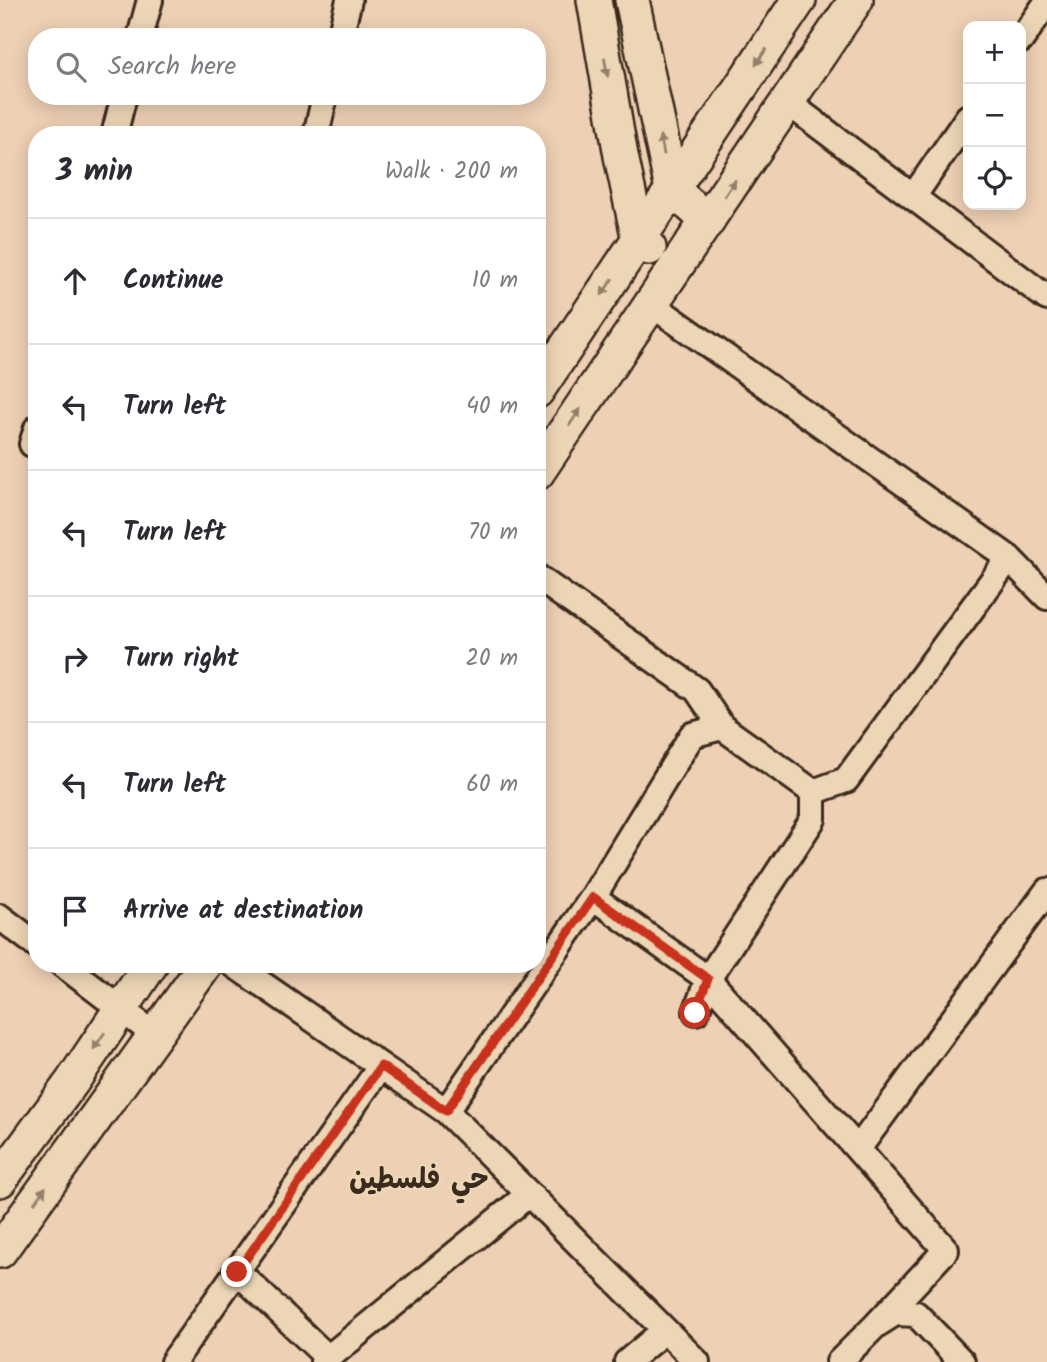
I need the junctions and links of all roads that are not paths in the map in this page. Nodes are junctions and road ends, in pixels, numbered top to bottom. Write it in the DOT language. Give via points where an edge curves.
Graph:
graph roads {
  1 [pos="150,0"];
  2 [pos="349,0"];
  3 [pos="594,0"];
  4 [pos="632,0"];
  5 [pos="799,0"];
  6 [pos="856,0"];
  7 [pos="1047,2"];
  8 [pos="142,28"];
  9 [pos="342,28"];
  10 [pos="1026,33"];
  11 [pos="787,102"];
  12 [pos="122,105"];
  13 [pos="323,105"];
  14 [pos="963,124"];
  15 [pos="116,126"];
  16 [pos="318,126"];
  17 [pos="672,189"];
  18 [pos="913,197"];
  19 [pos="708,221"];
  20 [pos="639,240"];
  21 [pos="675,269"];
  22 [pos="1047,298"];
  23 [pos="651,304"];
  24 [pos="546,378"];
  25 [pos="546,460"];
  26 [pos="1009,558"];
  27 [pos="546,583"];
  28 [pos="1047,597"];
  29 [pos="722,727"];
  30 [pos="813,792"];
  31 [pos="1047,891"];
  32 [pos="593,897"];
  33 [pos="0,917"];
  34 [pos="28,938"];
  35 [pos="546,965"];
  36 [pos="74,973"];
  37 [pos="145,973"];
  38 [pos="200,973"];
  39 [pos="246,973"];
  40 [pos="541,973"];
  41 [pos="708,979"];
  42 [pos="121,1009"];
  43 [pos="695,1013"];
  44 [pos="155,1035"];
  45 [pos="381,1066"];
  46 [pos="446,1111"];
  47 [pos="858,1149"];
  48 [pos="0,1180"];
  49 [pos="529,1194"];
  50 [pos="0,1251"];
  51 [pos="237,1272"];
  52 [pos="876,1325"];
  53 [pos="665,1330"];
  54 [pos="325,1360"];
  55 [pos="173,1362"];
  56 [pos="627,1362"];
  57 [pos="697,1362"];
  58 [pos="839,1362"];
  59 [pos="962,1362"];
  1 -- 8 [label="street"];
  2 -- 9 [label="street"];
  3 -- 20 [label="main road, one-way"];
  17 -- 4 [label="main road, one-way"];
  5 -- 17 [label="main road, one-way"];
  6 -- 11 [label="main road"];
  7 -- 10 [label="street"];
  11 -- 18 [label="street"];
  19 -- 11 [label="main road, one-way"];
  12 -- 15 [label="street"];
  13 -- 16 [label="street"];
  14 -- 18 [label="street"];
  17 -- 19 [label="main road"];
  17 -- 20 [label="main road"];
  18 -- 22 [label="street"];
  19 -- 21 [label="main road"];
  20 -- 21 [label="main road"];
  20 -- 24 [label="main road, one-way"];
  21 -- 23 [label="main road"];
  25 -- 23 [label="main road, one-way"];
  23 -- 26 [label="street"];
  26 -- 28 [label="street"];
  26 -- 30 [label="street" via="846,780"];
  27 -- 29 [label="street" via="697,690"];
  29 -- 30 [label="street"];
  29 -- 32 [label="street" via="692,734"];
  30 -- 41 [label="street" via="813,819"];
  31 -- 47 [label="street"];
  32 -- 35 [label="street"];
  32 -- 41 [label="street"];
  33 -- 34 [label="street"];
  36 -- 42 [label="street"];
  37 -- 42 [label="main road"];
  38 -- 44 [label="main road"];
  39 -- 45 [label="street"];
  40 -- 46 [label="street"];
  41 -- 43 [label="street"];
  41 -- 47 [label="street"];
  42 -- 44 [label="street"];
  42 -- 48 [label="main road, one-way"];
  50 -- 44 [label="main road, one-way"];
  45 -- 46 [label="street"];
  45 -- 51 [label="street"];
  46 -- 49 [label="street"];
  47 -- 52 [label="street" via="946,1250"];
  49 -- 53 [label="street"];
  49 -- 54 [label="street"];
  51 -- 54 [label="street"];
  51 -- 55 [label="street"];
  52 -- 58 [label="street"];
  52 -- 59 [label="street" via="895,1312 916,1314"];
  53 -- 56 [label="street"];
  53 -- 57 [label="street"];
}
